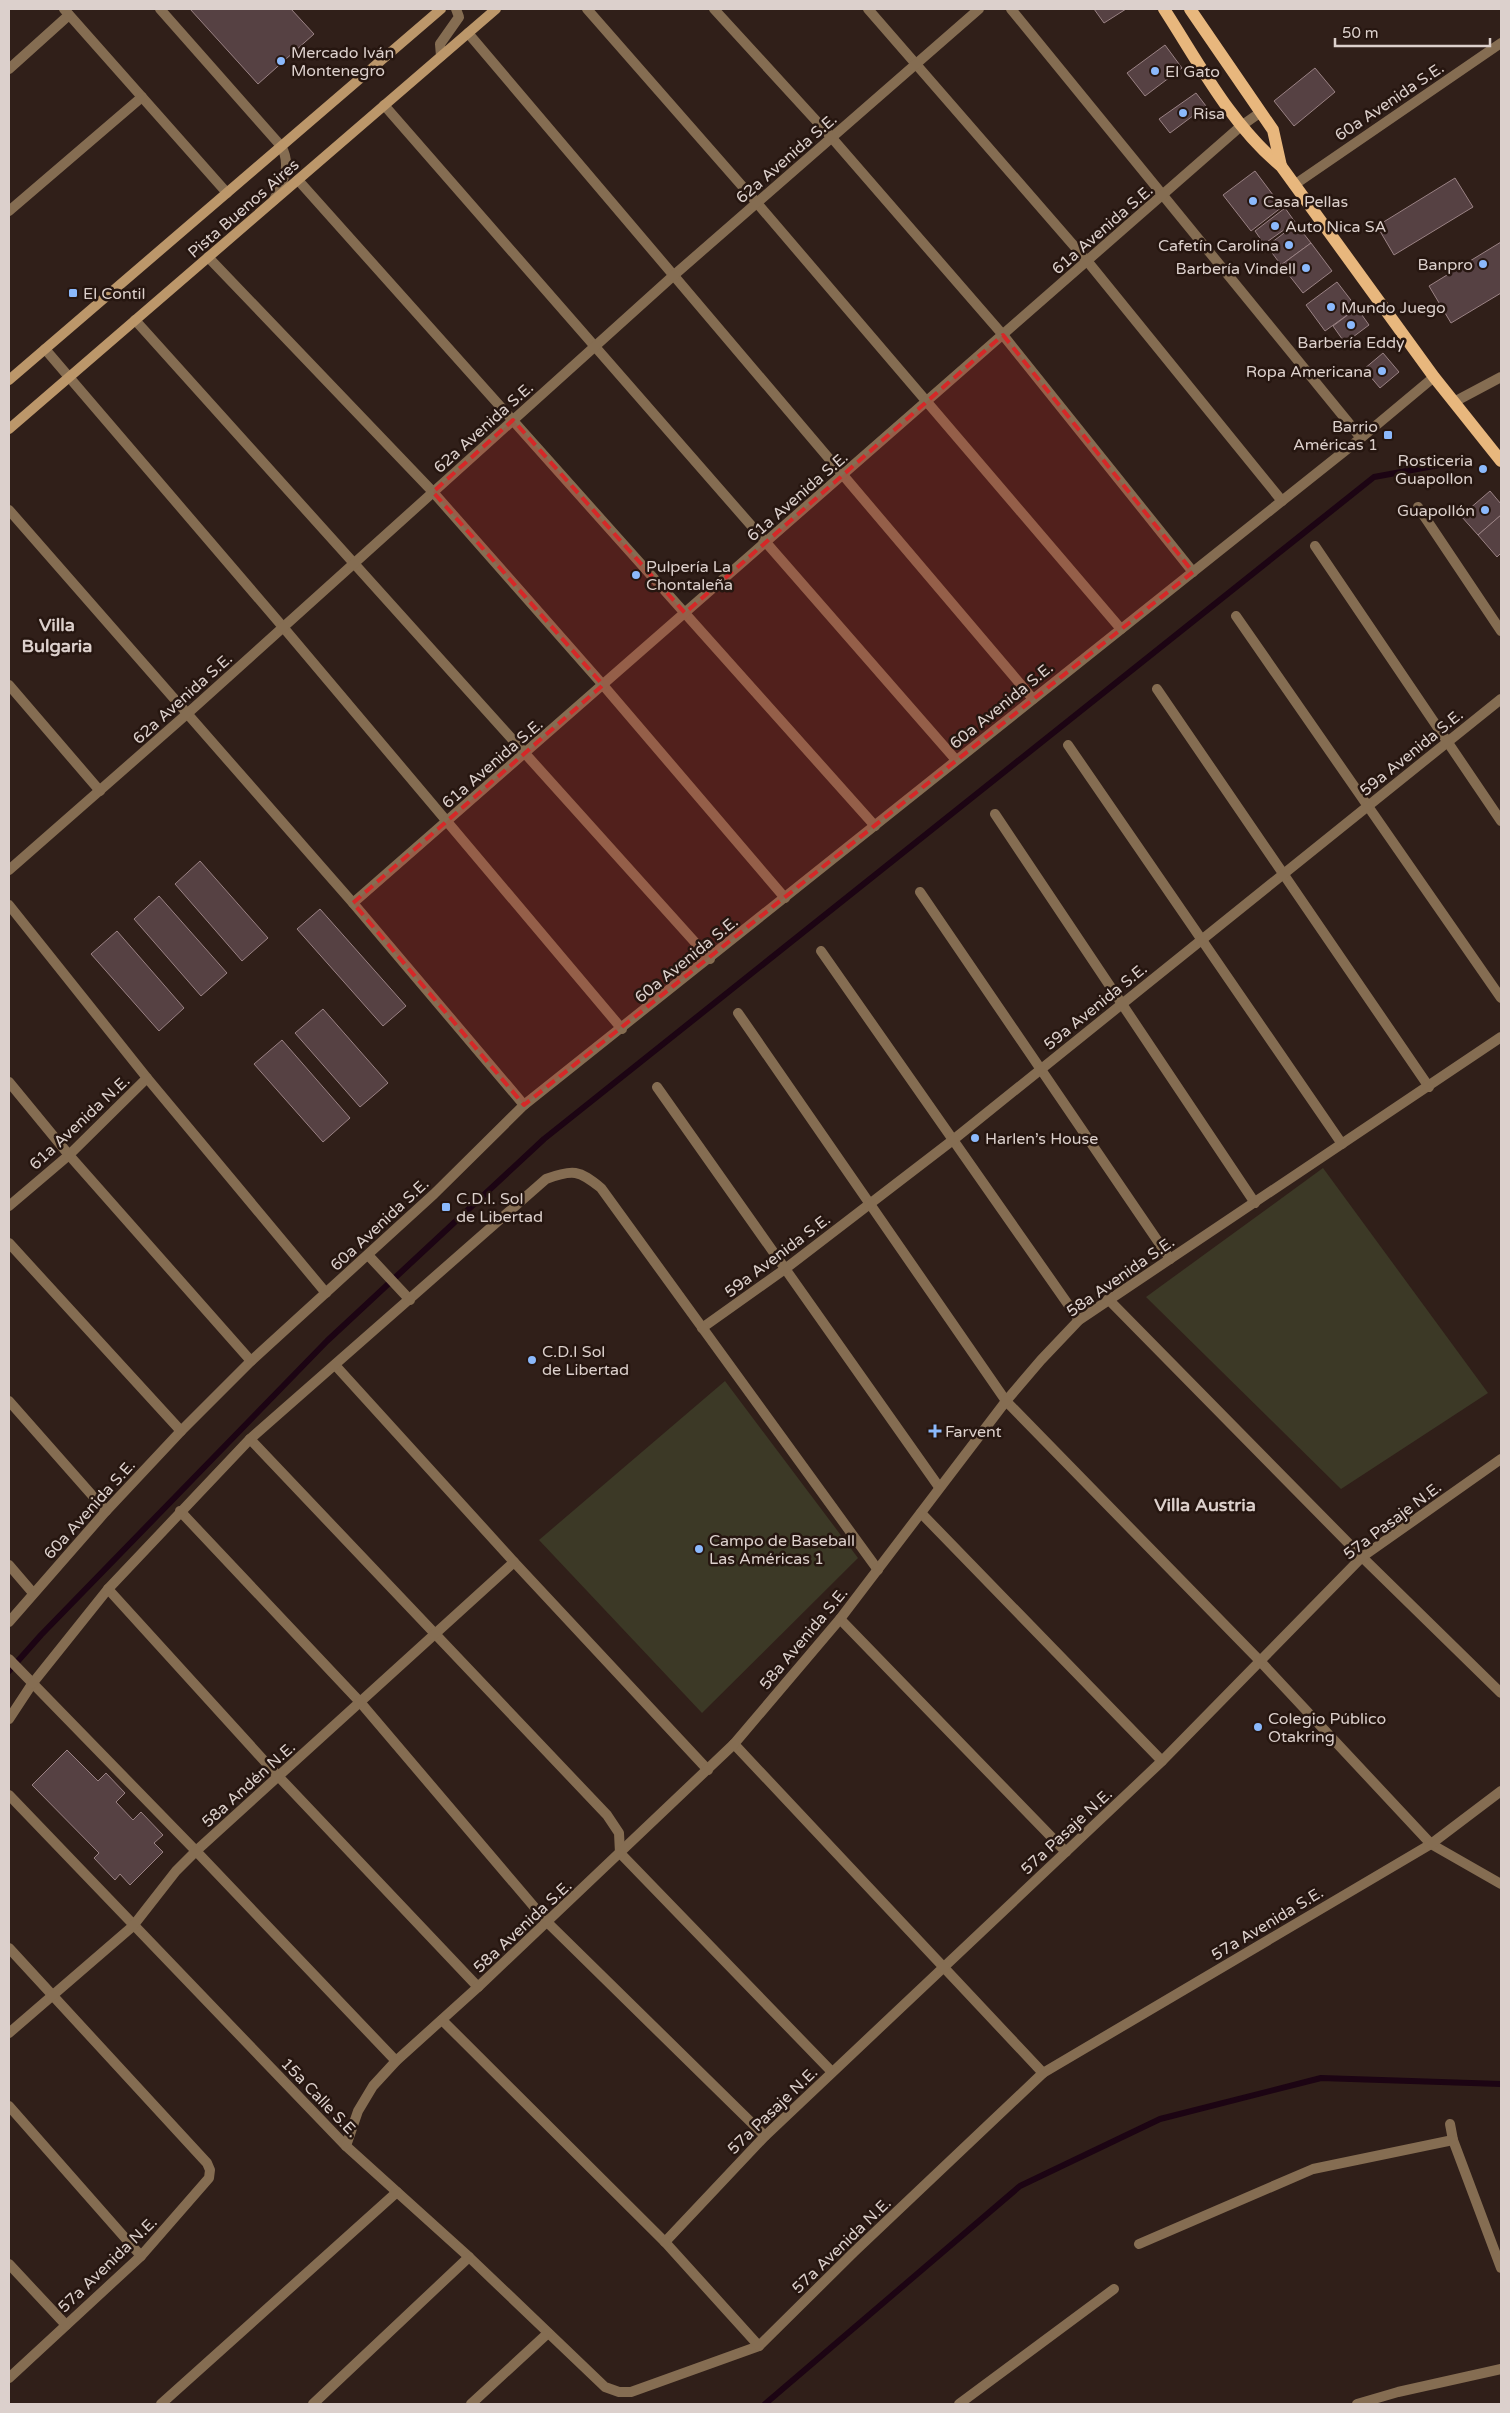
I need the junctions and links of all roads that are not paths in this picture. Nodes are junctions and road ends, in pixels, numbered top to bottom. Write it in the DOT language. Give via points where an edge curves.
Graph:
graph roads {
  1 [pos="160,9"];
  2 [pos="441,9"];
  3 [pos="456,9"];
  4 [pos="496,9"];
  5 [pos="587,9"];
  6 [pos="714,9"];
  7 [pos="868,9"];
  8 [pos="978,9"];
  9 [pos="1011,9"];
  10 [pos="1164,9"];
  11 [pos="1190,9"];
  12 [pos="67,12"];
  13 [pos="468,33"];
  14 [pos="1501,43"];
  15 [pos="441,56"];
  16 [pos="916,66"];
  17 [pos="9,69"];
  18 [pos="142,97"];
  19 [pos="384,105"];
  20 [pos="1261,112"];
  21 [pos="1242,126"];
  22 [pos="832,138"];
  23 [pos="281,146"];
  24 [pos="1281,166"];
  25 [pos="298,180"];
  26 [pos="1294,185"];
  27 [pos="227,193"];
  28 [pos="1162,196"];
  29 [pos="274,200"];
  30 [pos="757,203"];
  31 [pos="9,211"];
  32 [pos="208,257"];
  33 [pos="1088,262"];
  34 [pos="673,276"];
  35 [pos="135,320"];
  36 [pos="1003,335"];
  37 [pos="596,345"];
  38 [pos="45,349"];
  39 [pos="69,377"];
  40 [pos="1434,377"];
  41 [pos="1501,377"];
  42 [pos="9,380"];
  43 [pos="927,402"];
  44 [pos="1454,402"];
  45 [pos="513,420"];
  46 [pos="9,429"];
  47 [pos="1361,438"];
  48 [pos="1501,461"];
  49 [pos="844,475"];
  50 [pos="433,492"];
  51 [pos="1282,501"];
  52 [pos="1418,507"];
  53 [pos="9,510"];
  54 [pos="766,543"];
  55 [pos="1314,546"];
  56 [pos="355,562"];
  57 [pos="1193,572"];
  58 [pos="685,613"];
  59 [pos="1236,616"];
  60 [pos="283,627"];
  61 [pos="1121,629"];
  62 [pos="1501,631"];
  63 [pos="9,685"];
  64 [pos="603,685"];
  65 [pos="1157,689"];
  66 [pos="1033,699"];
  67 [pos="1501,699"];
  68 [pos="188,713"];
  69 [pos="1448,742"];
  70 [pos="1068,745"];
  71 [pos="526,752"];
  72 [pos="956,760"];
  73 [pos="100,790"];
  74 [pos="1368,806"];
  75 [pos="995,814"];
  76 [pos="1501,821"];
  77 [pos="446,822"];
  78 [pos="875,826"];
  79 [pos="9,870"];
  80 [pos="1283,874"];
  81 [pos="920,892"];
  82 [pos="785,898"];
  83 [pos="353,904"];
  84 [pos="9,905"];
  85 [pos="1201,940"];
  86 [pos="821,950"];
  87 [pos="710,959"];
  88 [pos="1501,998"];
  89 [pos="1121,1003"];
  90 [pos="738,1013"];
  91 [pos="622,1029"];
  92 [pos="1501,1037"];
  93 [pos="1041,1069"];
  94 [pos="147,1078"];
  95 [pos="9,1082"];
  96 [pos="657,1087"];
  97 [pos="1429,1087"];
  98 [pos="524,1105"];
  99 [pos="953,1140"];
  100 [pos="1342,1144"];
  101 [pos="69,1155"];
  102 [pos="1254,1203"];
  103 [pos="869,1204"];
  104 [pos="9,1206"];
  105 [pos="9,1243"];
  106 [pos="368,1255"];
  107 [pos="1170,1259"];
  108 [pos="785,1269"];
  109 [pos="326,1293"];
  110 [pos="1108,1299"];
  111 [pos="410,1300"];
  112 [pos="1079,1320"];
  113 [pos="702,1328"];
  114 [pos="251,1361"];
  115 [pos="335,1365"];
  116 [pos="9,1401"];
  117 [pos="1006,1401"];
  118 [pos="181,1431"];
  119 [pos="250,1439"];
  120 [pos="1501,1459"];
  121 [pos="939,1487"];
  122 [pos="106,1511"];
  123 [pos="180,1511"];
  124 [pos="921,1513"];
  125 [pos="1362,1556"];
  126 [pos="514,1562"];
  127 [pos="9,1565"];
  128 [pos="878,1570"];
  129 [pos="108,1589"];
  130 [pos="33,1593"];
  131 [pos="840,1619"];
  132 [pos="9,1622"];
  133 [pos="435,1634"];
  134 [pos="9,1659"];
  135 [pos="1260,1661"];
  136 [pos="29,1680"];
  137 [pos="1501,1693"];
  138 [pos="360,1702"];
  139 [pos="9,1719"];
  140 [pos="734,1744"];
  141 [pos="1162,1761"];
  142 [pos="708,1770"];
  143 [pos="278,1776"];
  144 [pos="1501,1791"];
  145 [pos="9,1794"];
  146 [pos="1431,1844"];
  147 [pos="196,1851"];
  148 [pos="1066,1852"];
  149 [pos="620,1853"];
  150 [pos="1501,1884"];
  151 [pos="547,1922"];
  152 [pos="133,1926"];
  153 [pos="9,1948"];
  154 [pos="943,1967"];
  155 [pos="478,1988"];
  156 [pos="53,1995"];
  157 [pos="442,2020"];
  158 [pos="9,2033"];
  159 [pos="396,2062"];
  160 [pos="832,2072"];
  161 [pos="1043,2073"];
  162 [pos="9,2106"];
  163 [pos="1450,2124"];
  164 [pos="765,2136"];
  165 [pos="1453,2140"];
  166 [pos="346,2146"];
  167 [pos="397,2192"];
  168 [pos="665,2242"];
  169 [pos="1139,2244"];
  170 [pos="141,2256"];
  171 [pos="469,2257"];
  172 [pos="9,2264"];
  173 [pos="1501,2268"];
  174 [pos="1114,2289"];
  175 [pos="66,2325"];
  176 [pos="548,2333"];
  177 [pos="760,2346"];
  178 [pos="1501,2370"];
  179 [pos="9,2378"];
  180 [pos="631,2392"];
  181 [pos="161,2404"];
  182 [pos="313,2404"];
  183 [pos="471,2404"];
  184 [pos="959,2404"];
  185 [pos="1357,2404"];
  1 -- 23 [label="street"];
  2 -- 23 [label="main road, Pista Buenos Aires"];
  3 -- 15 [label="street" via="459,17 440,44"];
  4 -- 13 [label="main road, Pista Buenos Aires"];
  5 -- 30 [label="street"];
  6 -- 22 [label="street"];
  7 -- 16 [label="street"];
  8 -- 16 [label="street, 62a Avenida S.E."];
  9 -- 28 [label="street"];
  10 -- 21 [label="main road"];
  11 -- 20 [label="main road"];
  12 -- 17 [label="street"];
  12 -- 18 [label="street"];
  13 -- 15 [label="main road, Pista Buenos Aires"];
  13 -- 34 [label="street"];
  14 -- 26 [label="street, 60a Avenida S.E."];
  15 -- 19 [label="main road, Pista Buenos Aires"];
  16 -- 22 [label="street, 62a Avenida S.E."];
  16 -- 33 [label="street"];
  18 -- 27 [label="street"];
  18 -- 31 [label="street"];
  19 -- 25 [label="main road, Pista Buenos Aires"];
  19 -- 37 [label="street"];
  20 -- 21 [label="street, 61a Avenida S.E."];
  20 -- 24 [label="main road" via="1273,130"];
  21 -- 24 [label="main road" via="1259,148"];
  21 -- 28 [label="street, 61a Avenida S.E."];
  22 -- 30 [label="street, 62a Avenida S.E."];
  22 -- 36 [label="street"];
  23 -- 27 [label="main road, Pista Buenos Aires"];
  23 -- 29 [label="street" via="287,168"];
  24 -- 26 [label="main road"];
  25 -- 29 [label="main road, Pista Buenos Aires"];
  25 -- 45 [label="street"];
  26 -- 40 [label="main road"];
  27 -- 38 [label="main road, Pista Buenos Aires"];
  28 -- 33 [label="street, 61a Avenida S.E."];
  28 -- 47 [label="street"];
  29 -- 32 [label="main road, Pista Buenos Aires"];
  30 -- 34 [label="street, 62a Avenida S.E."];
  30 -- 43 [label="street"];
  32 -- 35 [label="main road, Pista Buenos Aires"];
  32 -- 50 [label="street"];
  33 -- 36 [label="street, 61a Avenida S.E."];
  33 -- 51 [label="street"];
  34 -- 37 [label="street, 62a Avenida S.E."];
  34 -- 49 [label="street"];
  35 -- 39 [label="main road, Pista Buenos Aires"];
  35 -- 56 [label="street"];
  36 -- 43 [label="street, 61a Avenida S.E."];
  36 -- 57 [label="street"];
  37 -- 45 [label="street, 62a Avenida S.E."];
  37 -- 54 [label="street"];
  38 -- 39 [label="street"];
  38 -- 42 [label="main road, Pista Buenos Aires"];
  39 -- 46 [label="main road, Pista Buenos Aires"];
  39 -- 60 [label="street"];
  40 -- 44 [label="main road"];
  40 -- 47 [label="street, 60a Avenida S.E."];
  41 -- 44 [label="street"];
  43 -- 49 [label="street, 61a Avenida S.E."];
  43 -- 61 [label="street"];
  44 -- 48 [label="main road"];
  45 -- 50 [label="street, 62a Avenida S.E."];
  45 -- 58 [label="street"];
  47 -- 51 [label="street, 60a Avenida S.E."];
  49 -- 54 [label="street, 61a Avenida S.E."];
  49 -- 66 [label="street"];
  50 -- 56 [label="street, 62a Avenida S.E."];
  50 -- 64 [label="street"];
  51 -- 57 [label="street, 60a Avenida S.E."];
  52 -- 62 [label="street"];
  53 -- 68 [label="street"];
  54 -- 58 [label="street, 61a Avenida S.E."];
  54 -- 72 [label="street"];
  55 -- 69 [label="street"];
  56 -- 60 [label="street, 62a Avenida S.E."];
  56 -- 71 [label="street"];
  57 -- 61 [label="street, 60a Avenida S.E."];
  58 -- 64 [label="street, 61a Avenida S.E."];
  58 -- 78 [label="street"];
  59 -- 74 [label="street"];
  60 -- 68 [label="street, 62a Avenida S.E."];
  60 -- 77 [label="street"];
  61 -- 66 [label="street, 60a Avenida S.E."];
  63 -- 73 [label="street"];
  64 -- 71 [label="street, 61a Avenida S.E."];
  64 -- 82 [label="street"];
  65 -- 80 [label="street"];
  66 -- 72 [label="street, 60a Avenida S.E."];
  67 -- 69 [label="street, 59a Avenida S.E."];
  68 -- 73 [label="street, 62a Avenida S.E."];
  68 -- 83 [label="street"];
  69 -- 74 [label="street, 59a Avenida S.E."];
  69 -- 76 [label="street"];
  70 -- 85 [label="street"];
  71 -- 77 [label="street, 61a Avenida S.E."];
  71 -- 87 [label="street"];
  72 -- 78 [label="street, 60a Avenida S.E."];
  73 -- 79 [label="street, 62a Avenida S.E."];
  74 -- 80 [label="street, 59a Avenida S.E."];
  74 -- 88 [label="street"];
  75 -- 89 [label="street"];
  77 -- 83 [label="street, 61a Avenida S.E."];
  77 -- 91 [label="street"];
  78 -- 82 [label="street, 60a Avenida S.E."];
  80 -- 85 [label="street, 59a Avenida S.E."];
  80 -- 97 [label="street"];
  81 -- 93 [label="street"];
  82 -- 87 [label="street, 60a Avenida S.E."];
  83 -- 98 [label="street"];
  84 -- 94 [label="street"];
  85 -- 89 [label="street, 59a Avenida S.E."];
  85 -- 100 [label="street"];
  86 -- 99 [label="street"];
  87 -- 91 [label="street, 60a Avenida S.E."];
  89 -- 93 [label="street, 59a Avenida S.E."];
  89 -- 102 [label="street"];
  90 -- 103 [label="street"];
  91 -- 98 [label="street, 60a Avenida S.E."];
  92 -- 97 [label="street, 58a Avenida S.E."];
  93 -- 99 [label="street, 59a Avenida S.E."];
  93 -- 107 [label="street"];
  94 -- 101 [label="street, 61a Avenida N.E."];
  94 -- 109 [label="street"];
  95 -- 101 [label="street"];
  96 -- 108 [label="street"];
  97 -- 100 [label="street, 58a Avenida S.E."];
  98 -- 106 [label="street, 60a Avenida S.E."];
  99 -- 103 [label="street, 59a Avenida S.E."];
  99 -- 112 [label="street"];
  100 -- 102 [label="street, 58a Avenida S.E."];
  101 -- 104 [label="street, 61a Avenida N.E."];
  101 -- 114 [label="street"];
  102 -- 107 [label="street, 58a Avenida S.E."];
  103 -- 108 [label="street, 59a Avenida S.E."];
  103 -- 117 [label="street"];
  105 -- 118 [label="street"];
  106 -- 109 [label="street, 60a Avenida S.E."];
  106 -- 111 [label="street"];
  107 -- 110 [label="street, 58a Avenida S.E."];
  108 -- 113 [label="street, 59a Avenida S.E."];
  108 -- 121 [label="street"];
  109 -- 114 [label="street, 60a Avenida S.E."];
  110 -- 112 [label="street, 58a Avenida S.E."];
  110 -- 125 [label="street"];
  111 -- 113 [label="street" via="546,1179 566,1171 583,1173 601,1188"];
  111 -- 115 [label="street"];
  112 -- 117 [label="street, 58a Avenida S.E."];
  113 -- 128 [label="street"];
  114 -- 118 [label="street, 60a Avenida S.E."];
  115 -- 119 [label="street"];
  115 -- 126 [label="street"];
  116 -- 122 [label="street"];
  117 -- 121 [label="street, 58a Avenida S.E."];
  117 -- 135 [label="street"];
  118 -- 122 [label="street, 60a Avenida S.E."];
  119 -- 123 [label="street"];
  119 -- 133 [label="street"];
  120 -- 125 [label="street, 57a Pasaje N.E."];
  121 -- 124 [label="street, 58a Avenida S.E."];
  122 -- 130 [label="street, 60a Avenida S.E."];
  123 -- 129 [label="street"];
  123 -- 138 [label="street"];
  124 -- 128 [label="street, 58a Avenida S.E."];
  124 -- 141 [label="street"];
  125 -- 135 [label="street, 57a Pasaje N.E."];
  125 -- 137 [label="street"];
  126 -- 133 [label="street, 58a Andén N.E."];
  126 -- 142 [label="street"];
  127 -- 130 [label="street"];
  128 -- 131 [label="street, 58a Avenida S.E."];
  129 -- 136 [label="street"];
  129 -- 143 [label="street"];
  130 -- 132 [label="street, 60a Avenida S.E."];
  131 -- 140 [label="street, 58a Avenida S.E."];
  131 -- 148 [label="street"];
  133 -- 138 [label="street, 58a Andén N.E."];
  133 -- 149 [label="street" via="607,1815 619,1833"];
  134 -- 136 [label="street"];
  135 -- 141 [label="street, 57a Pasaje N.E."];
  135 -- 146 [label="street"];
  136 -- 139 [label="street"];
  136 -- 147 [label="street"];
  138 -- 143 [label="street, 58a Andén N.E."];
  138 -- 151 [label="street"];
  140 -- 142 [label="street, 58a Avenida S.E."];
  140 -- 154 [label="street"];
  141 -- 148 [label="street, 57a Pasaje N.E."];
  142 -- 149 [label="street, 58a Avenida S.E."];
  143 -- 147 [label="street, 58a Andén N.E."];
  143 -- 155 [label="street"];
  144 -- 146 [label="street, 57a Avenida S.E."];
  145 -- 152 [label="street, 15a Calle S.E."];
  146 -- 150 [label="street"];
  146 -- 161 [label="street, 57a Avenida S.E."];
  147 -- 152 [label="street, 58a Andén N.E."];
  147 -- 159 [label="street"];
  148 -- 154 [label="street, 57a Pasaje N.E."];
  149 -- 151 [label="street, 58a Avenida S.E."];
  149 -- 160 [label="street"];
  151 -- 155 [label="street, 58a Avenida S.E."];
  151 -- 164 [label="street"];
  152 -- 156 [label="street, 58a Andén N.E."];
  152 -- 166 [label="street, 15a Calle S.E."];
  153 -- 156 [label="street"];
  154 -- 160 [label="street, 57a Pasaje N.E."];
  154 -- 161 [label="street"];
  155 -- 157 [label="street, 58a Avenida S.E."];
  156 -- 158 [label="street, 58a Andén N.E."];
  156 -- 170 [label="street, 57a Avenida N.E." via="210,2170 209,2178"];
  157 -- 159 [label="street, 58a Avenida S.E."];
  157 -- 168 [label="street"];
  159 -- 166 [label="street, 58a Avenida S.E." via="373,2086 358,2111"];
  160 -- 164 [label="street, 57a Pasaje N.E."];
  161 -- 177 [label="street, 57a Avenida N.E."];
  162 -- 170 [label="street"];
  163 -- 165 [label="street"];
  164 -- 168 [label="street, 57a Pasaje N.E."];
  165 -- 169 [label="street" via="1313,2168"];
  165 -- 173 [label="street"];
  166 -- 167 [label="street, 15a Calle S.E."];
  167 -- 171 [label="street, 15a Calle S.E."];
  167 -- 181 [label="street"];
  168 -- 177 [label="street"];
  170 -- 175 [label="street, 57a Avenida N.E."];
  171 -- 176 [label="street, 15a Calle S.E."];
  171 -- 182 [label="street"];
  172 -- 175 [label="street"];
  174 -- 184 [label="street"];
  175 -- 179 [label="street, 57a Avenida N.E."];
  176 -- 180 [label="street, 15a Calle S.E." via="605,2387"];
  176 -- 183 [label="street"];
  177 -- 180 [label="street, 57a Avenida N.E."];
  178 -- 185 [label="street"];
}
